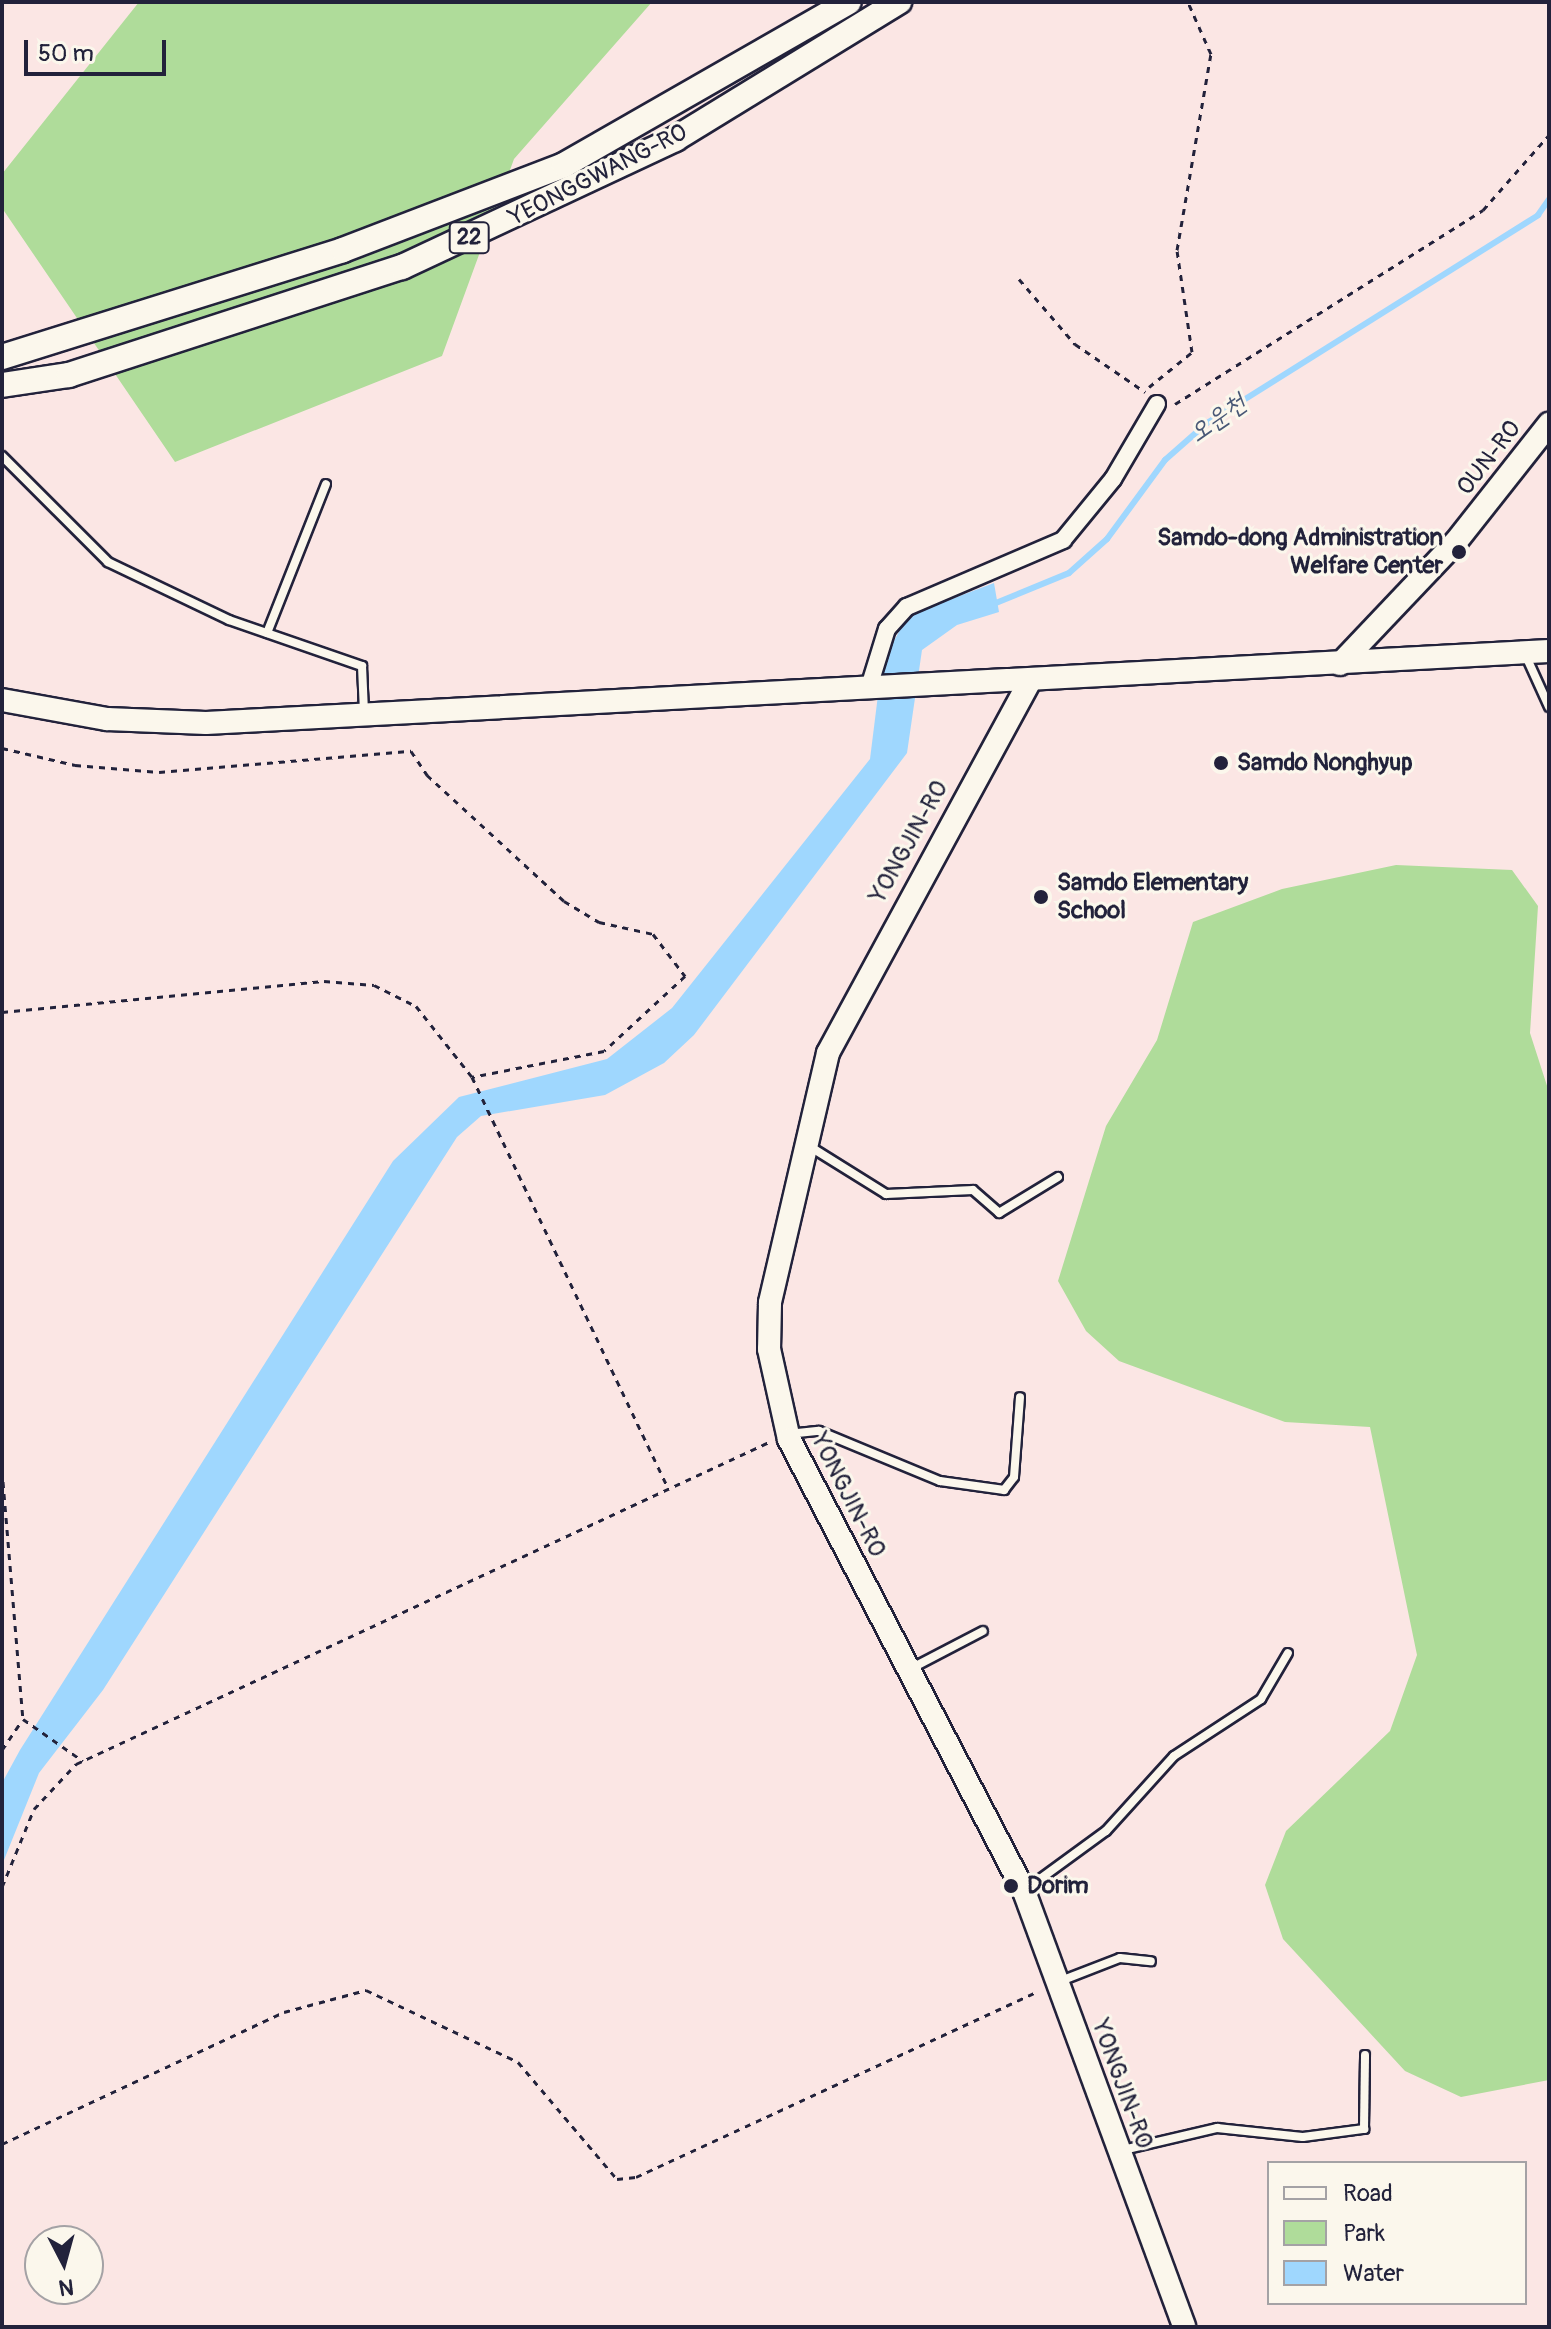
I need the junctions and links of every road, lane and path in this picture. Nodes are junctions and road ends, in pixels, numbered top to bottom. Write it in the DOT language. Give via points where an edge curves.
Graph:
graph roads {
  1 [pos="849,2"];
  2 [pos="899,2"];
  3 [pos="1188,2"];
  4 [pos="1549,135"];
  5 [pos="1019,279"];
  6 [pos="2,357"];
  7 [pos="2,385"];
  8 [pos="1143,390"];
  9 [pos="1157,404"];
  10 [pos="1549,424"];
  11 [pos="2,456"];
  12 [pos="326,484"];
  13 [pos="267,633"];
  14 [pos="1549,651"];
  15 [pos="1525,653"];
  16 [pos="1340,664"];
  17 [pos="1031,679"];
  18 [pos="869,687"];
  19 [pos="2,700"];
  20 [pos="1549,707"];
  21 [pos="364,713"];
  22 [pos="2,748"];
  23 [pos="2,1012"];
  24 [pos="472,1077"];
  25 [pos="805,1143"];
  26 [pos="1058,1177"];
  27 [pos="1020,1397"];
  28 [pos="787,1434"];
  29 [pos="2,1470"];
  30 [pos="668,1488"];
  31 [pos="983,1631"];
  32 [pos="1288,1653"];
  33 [pos="909,1669"];
  34 [pos="23,1719"];
  35 [pos="2,1750"];
  36 [pos="83,1761"];
  37 [pos="2,1887"];
  38 [pos="1024,1891"];
  39 [pos="1151,1961"];
  40 [pos="1057,1982"];
  41 [pos="1365,2055"];
  42 [pos="2,2144"];
  43 [pos="1118,2151"];
  44 [pos="1184,2327"];
  1 -- 6 [label="main road, YEONGGWANG-RO / 22" via="564,165 343,250"];
  2 -- 7 [label="main road, YEONGGWANG-RO / 22" via="675,139 402,267 69,375"];
  3 -- 8 [label="path" via="1211,54 1177,250 1192,352 1183,366"];
  4 -- 9 [label="path" via="1483,210 1399,269 1209,389"];
  5 -- 8 [label="path" via="1075,344"];
  8 -- 9 [label="path"];
  9 -- 18 [label="street" via="1113,479 1063,540 907,607 887,629"];
  10 -- 16 [label="main road, OUN-RO" via="1455,543"];
  11 -- 13 [label="lane" via="108,562"];
  12 -- 13 [label="lane"];
  13 -- 21 [label="lane" via="362,666"];
  14 -- 15 [label="main road"];
  15 -- 16 [label="main road"];
  15 -- 20 [label="lane"];
  16 -- 17 [label="main road"];
  17 -- 18 [label="main road"];
  17 -- 25 [label="main road, YONGJIN-RO" via="848,1009 819,1079"];
  18 -- 21 [label="main road"];
  19 -- 21 [label="main road" via="57,714 154,722"];
  22 -- 24 [label="path" via="64,764 159,772 411,751 427,775 564,901 599,922 653,934 685,976 604,1051"];
  23 -- 24 [label="path" via="261,984 361,983 430,1017"];
  24 -- 30 [label="path"];
  25 -- 26 [label="lane" via="878,1191 916,1198 973,1190 999,1213"];
  25 -- 28 [label="main road, YONGJIN-RO" via="768,1324"];
  27 -- 28 [label="lane" via="1014,1477 1004,1490 931,1478 819,1431"];
  28 -- 30 [label="path"];
  28 -- 33 [label="main road, YONGJIN-RO"];
  29 -- 34 [label="path"];
  30 -- 36 [label="path"];
  31 -- 33 [label="lane"];
  32 -- 38 [label="lane" via="1261,1699 1174,1756 1106,1831"];
  33 -- 38 [label="main road, YONGJIN-RO"];
  34 -- 35 [label="path"];
  34 -- 36 [label="path"];
  36 -- 37 [label="path" via="42,1796"];
  38 -- 40 [label="main road, YONGJIN-RO"];
  39 -- 40 [label="lane" via="1120,1958"];
  40 -- 42 [label="path" via="636,2177 617,2179 518,2062 366,1990 284,2012"];
  40 -- 43 [label="main road, YONGJIN-RO"];
  41 -- 43 [label="lane" via="1364,2129 1303,2137 1217,2128"];
  43 -- 44 [label="main road, YONGJIN-RO"];
}
